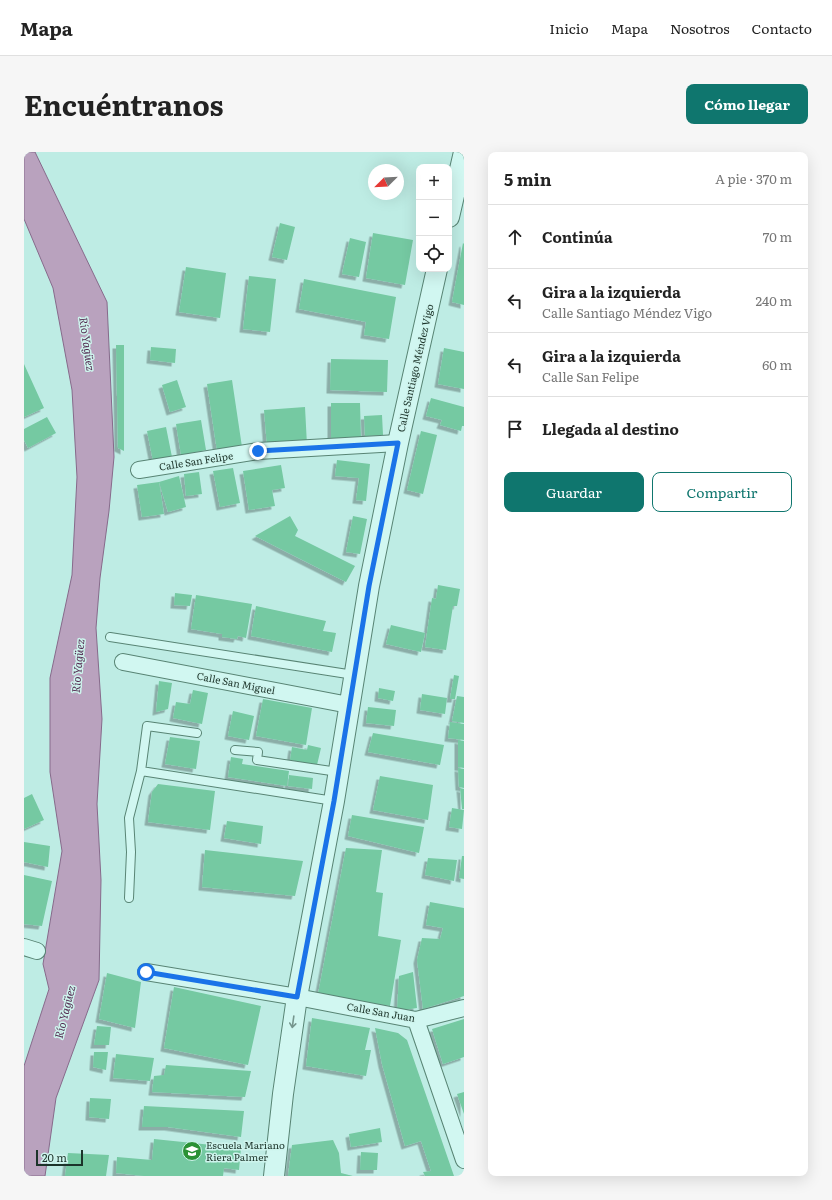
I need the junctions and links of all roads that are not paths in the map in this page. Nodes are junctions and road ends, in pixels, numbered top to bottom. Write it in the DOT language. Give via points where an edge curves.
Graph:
graph roads {
  1 [pos="463,163"];
  2 [pos="452,205"];
  3 [pos="436,272"];
  4 [pos="398,443"];
  5 [pos="139,470"];
  6 [pos="110,637"];
  7 [pos="123,662"];
  8 [pos="354,675"];
  9 [pos="349,705"];
  10 [pos="197,733"];
  11 [pos="235,750"];
  12 [pos="141,771"];
  13 [pos="338,772"];
  14 [pos="334,801"];
  15 [pos="129,898"];
  16 [pos="146,972"];
  17 [pos="297,997"];
  18 [pos="464,1008"];
  19 [pos="416,1020"];
  20 [pos="464,1160"];
  21 [pos="274,1176"];
  1 -- 2 [label="street"];
  3 -- 4 [label="street, Calle Santiago Méndez Vigo"];
  4 -- 5 [label="street, Calle San Felipe" via="258,451"];
  4 -- 8 [label="street, Calle Santiago Méndez Vigo"];
  6 -- 8 [label="lane"];
  7 -- 9 [label="street, Calle San Miguel"];
  8 -- 9 [label="street, Calle Santiago Méndez Vigo"];
  9 -- 13 [label="street, Calle Santiago Méndez Vigo"];
  10 -- 12 [label="lane" via="147,726"];
  11 -- 13 [label="lane" via="258,752 257,760"];
  12 -- 14 [label="lane"];
  12 -- 15 [label="lane" via="129,818"];
  13 -- 14 [label="street, Calle Santiago Méndez Vigo"];
  14 -- 17 [label="street, Calle Santiago Méndez Vigo"];
  16 -- 17 [label="street, Calle San Juan"];
  17 -- 19 [label="street, Calle San Juan"];
  17 -- 21 [label="street, Calle Santiago Méndez Vigo, one-way"];
  18 -- 19 [label="street, Calle San Juan"];
  19 -- 20 [label="street"];
}
